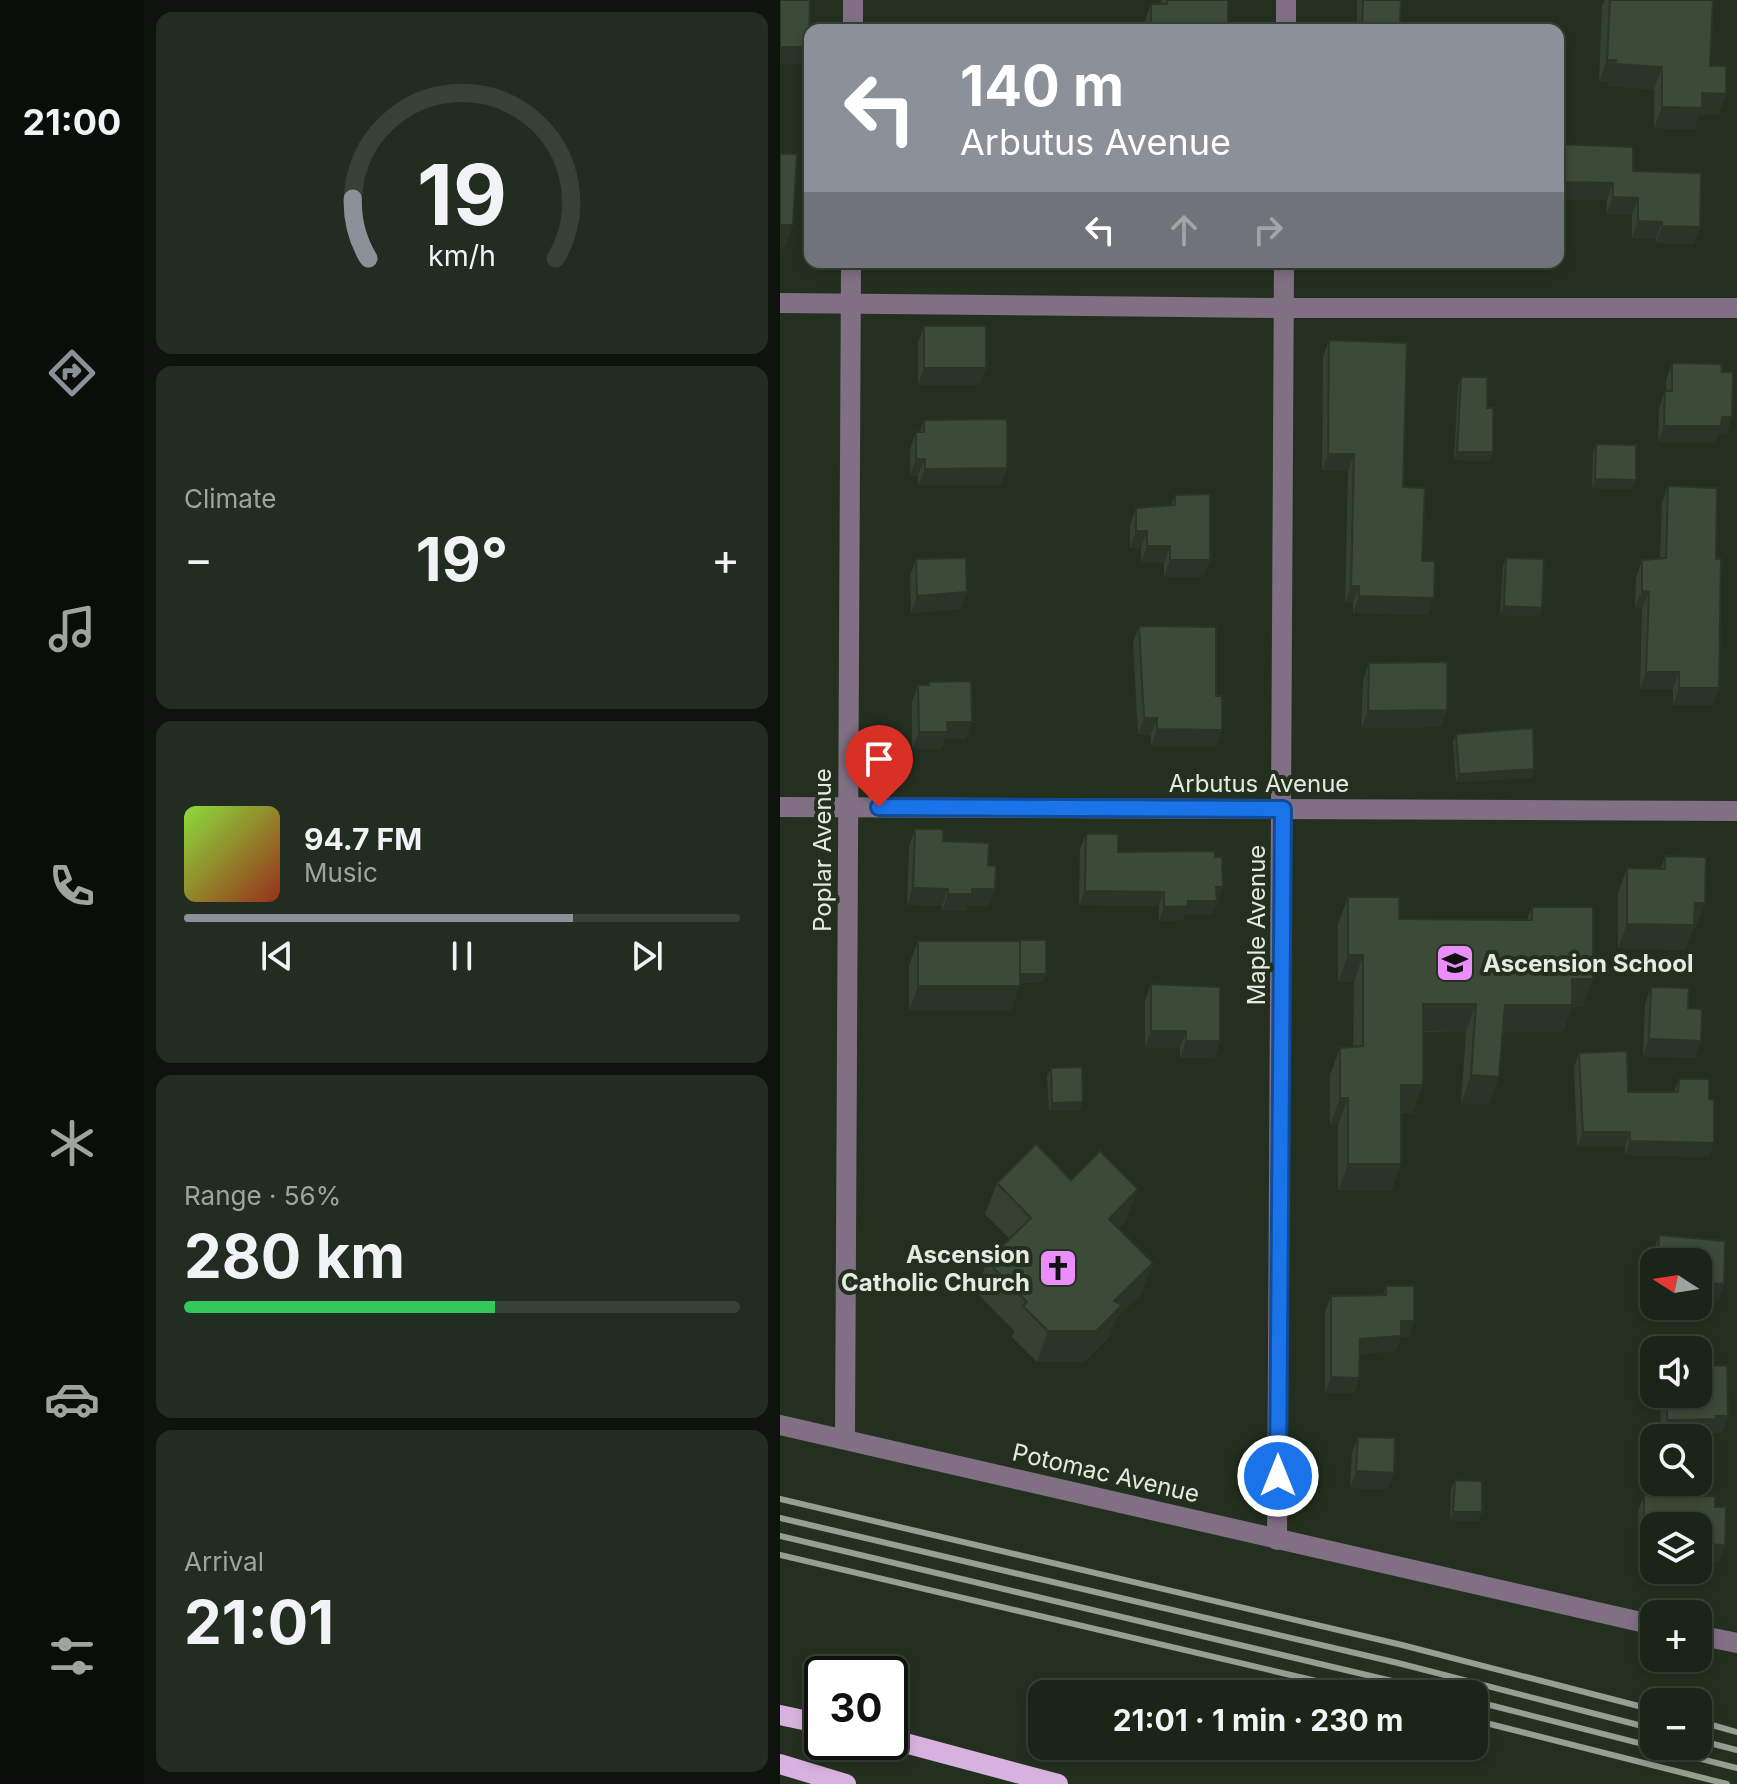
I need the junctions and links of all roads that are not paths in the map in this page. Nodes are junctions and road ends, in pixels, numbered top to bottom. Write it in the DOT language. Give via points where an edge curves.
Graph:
graph roads {
  1 [pos="853,0"];
  2 [pos="1286,0"];
  3 [pos="853,24"];
  4 [pos="1286,24"];
  5 [pos="851,268"];
  6 [pos="1284,268"];
  7 [pos="780,303"];
  8 [pos="851,303"];
  9 [pos="1284,308"];
  10 [pos="1737,308"];
  11 [pos="780,807"];
  12 [pos="848,807"];
  13 [pos="1283,809"];
  14 [pos="1737,811"];
  15 [pos="780,1425"];
  16 [pos="845,1439"];
  17 [pos="1277,1540"];
  18 [pos="1640,1622"];
  19 [pos="1712,1638"];
  20 [pos="1737,1643"];
  21 [pos="780,1715"];
  22 [pos="804,1720"];
  23 [pos="908,1744"];
  24 [pos="780,1764"];
  25 [pos="846,1784"];
  26 [pos="1058,1784"];
  1 -- 3 [label="street"];
  2 -- 4 [label="street"];
  5 -- 8 [label="street, Poplar Avenue"];
  6 -- 9 [label="street, Maple Avenue"];
  7 -- 8 [label="street"];
  8 -- 9 [label="street"];
  8 -- 12 [label="street, Poplar Avenue"];
  9 -- 10 [label="street"];
  9 -- 13 [label="street, Maple Avenue"];
  11 -- 12 [label="street, Arbutus Avenue"];
  12 -- 13 [label="street, Arbutus Avenue"];
  12 -- 16 [label="street, Poplar Avenue"];
  13 -- 14 [label="street, Arbutus Avenue"];
  13 -- 17 [label="street, Maple Avenue"];
  15 -- 16 [label="street, Potomac Avenue"];
  16 -- 17 [label="street, Potomac Avenue"];
  17 -- 18 [label="street, Potomac Avenue"];
  19 -- 20 [label="street"];
  21 -- 22 [label="main road"];
  23 -- 26 [label="main road"];
  24 -- 25 [label="main road"];
}
